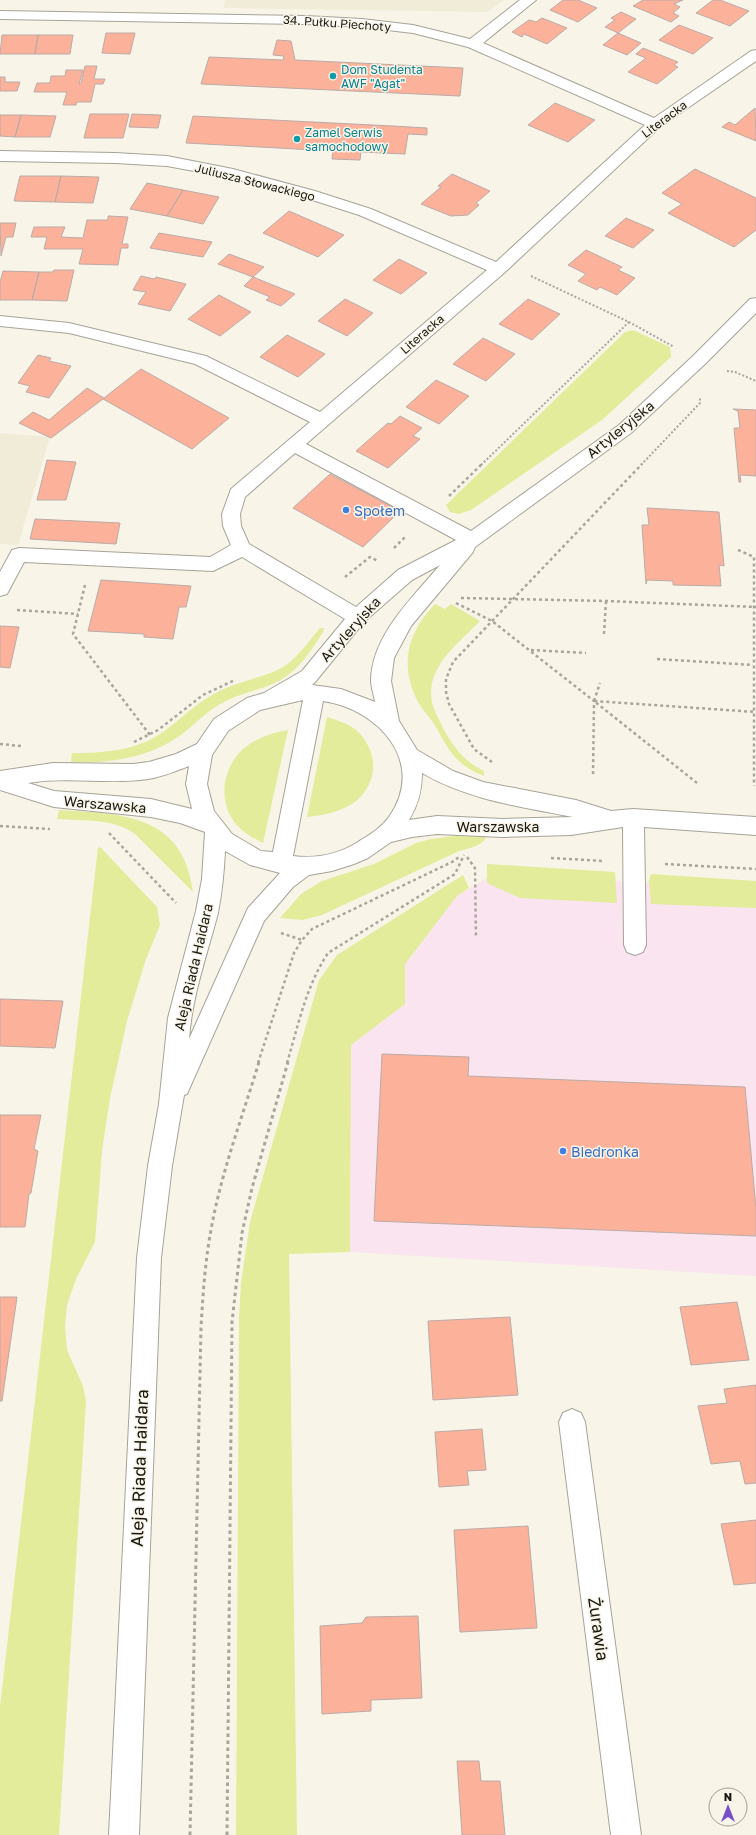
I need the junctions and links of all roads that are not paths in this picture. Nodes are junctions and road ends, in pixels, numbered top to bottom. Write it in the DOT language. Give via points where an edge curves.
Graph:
graph roads {
  1 [pos="529,0"];
  2 [pos="0,15"];
  3 [pos="473,44"];
  4 [pos="756,54"];
  5 [pos="656,124"];
  6 [pos="0,156"];
  7 [pos="498,269"];
  8 [pos="756,303"];
  9 [pos="0,321"];
  10 [pos="321,420"];
  11 [pos="294,445"];
  12 [pos="472,540"];
  13 [pos="242,548"];
  14 [pos="0,589"];
  15 [pos="357,617"];
  16 [pos="315,692"];
  17 [pos="272,697"];
  18 [pos="389,723"];
  19 [pos="203,750"];
  20 [pos="410,756"];
  21 [pos="0,780"];
  22 [pos="633,818"];
  23 [pos="612,819"];
  24 [pos="756,826"];
  25 [pos="213,828"];
  26 [pos="385,835"];
  27 [pos="281,864"];
  28 [pos="304,866"];
  29 [pos="635,944"];
  30 [pos="171,1104"];
  31 [pos="572,1422"];
  32 [pos="124,1835"];
  33 [pos="626,1835"];
  1 -- 3 [label="street"];
  2 -- 3 [label="street, 34. Pułku Piechoty" via="362,23 413,29"];
  3 -- 5 [label="street, 34. Pułku Piechoty"];
  4 -- 5 [label="street, Literacka"];
  5 -- 7 [label="street, Literacka"];
  6 -- 7 [label="street, Juliusza Słowackiego" via="167,161 233,174 365,212"];
  7 -- 10 [label="street, Literacka"];
  8 -- 12 [label="street, Artyleryjska" via="625,429"];
  9 -- 10 [label="street" via="69,328 200,360"];
  10 -- 11 [label="street, Literacka"];
  11 -- 12 [label="street"];
  11 -- 13 [label="street, Literacka" via="237,494 231,514 235,535"];
  12 -- 15 [label="street, Artyleryjska" via="405,575"];
  12 -- 18 [label="street, Artyleryjska" via="439,594 404,621 384,658 382,681"];
  13 -- 14 [label="street" via="213,564 19,555"];
  13 -- 15 [label="street"];
  15 -- 17 [label="street, Artyleryjska" via="309,676"];
  16 -- 17 [label="street"];
  16 -- 18 [label="street" via="343,697 363,705"];
  16 -- 27 [label="street"];
  17 -- 19 [label="street" via="243,708 230,717 210,738"];
  18 -- 20 [label="street" via="398,733"];
  19 -- 21 [label="street, Warszawska" via="186,760 146,772 60,771"];
  19 -- 25 [label="street" via="197,765 196,780 199,802"];
  20 -- 23 [label="street, Warszawska" via="446,778 482,790 576,808"];
  20 -- 26 [label="street" via="413,776 410,797 401,818"];
  21 -- 25 [label="street, Warszawska" via="54,799 151,808 180,814"];
  22 -- 23 [label="street, Warszawska"];
  22 -- 24 [label="street, Warszawska"];
  22 -- 29 [label="street"];
  23 -- 26 [label="street, Warszawska" via="571,826 503,828 437,825"];
  25 -- 27 [label="street" via="238,849 251,856"];
  25 -- 30 [label="street, Aleja Riada Haidara" via="212,879 207,912 179,1018"];
  26 -- 28 [label="street" via="369,848 349,857 327,864"];
  27 -- 28 [label="street"];
  28 -- 30 [label="street, Aleja Riada Haidara" via="285,881 256,915"];
  30 -- 32 [label="street, Aleja Riada Haidara" via="160,1166 146,1293"];
  31 -- 33 [label="street, Żurawia"];
}
